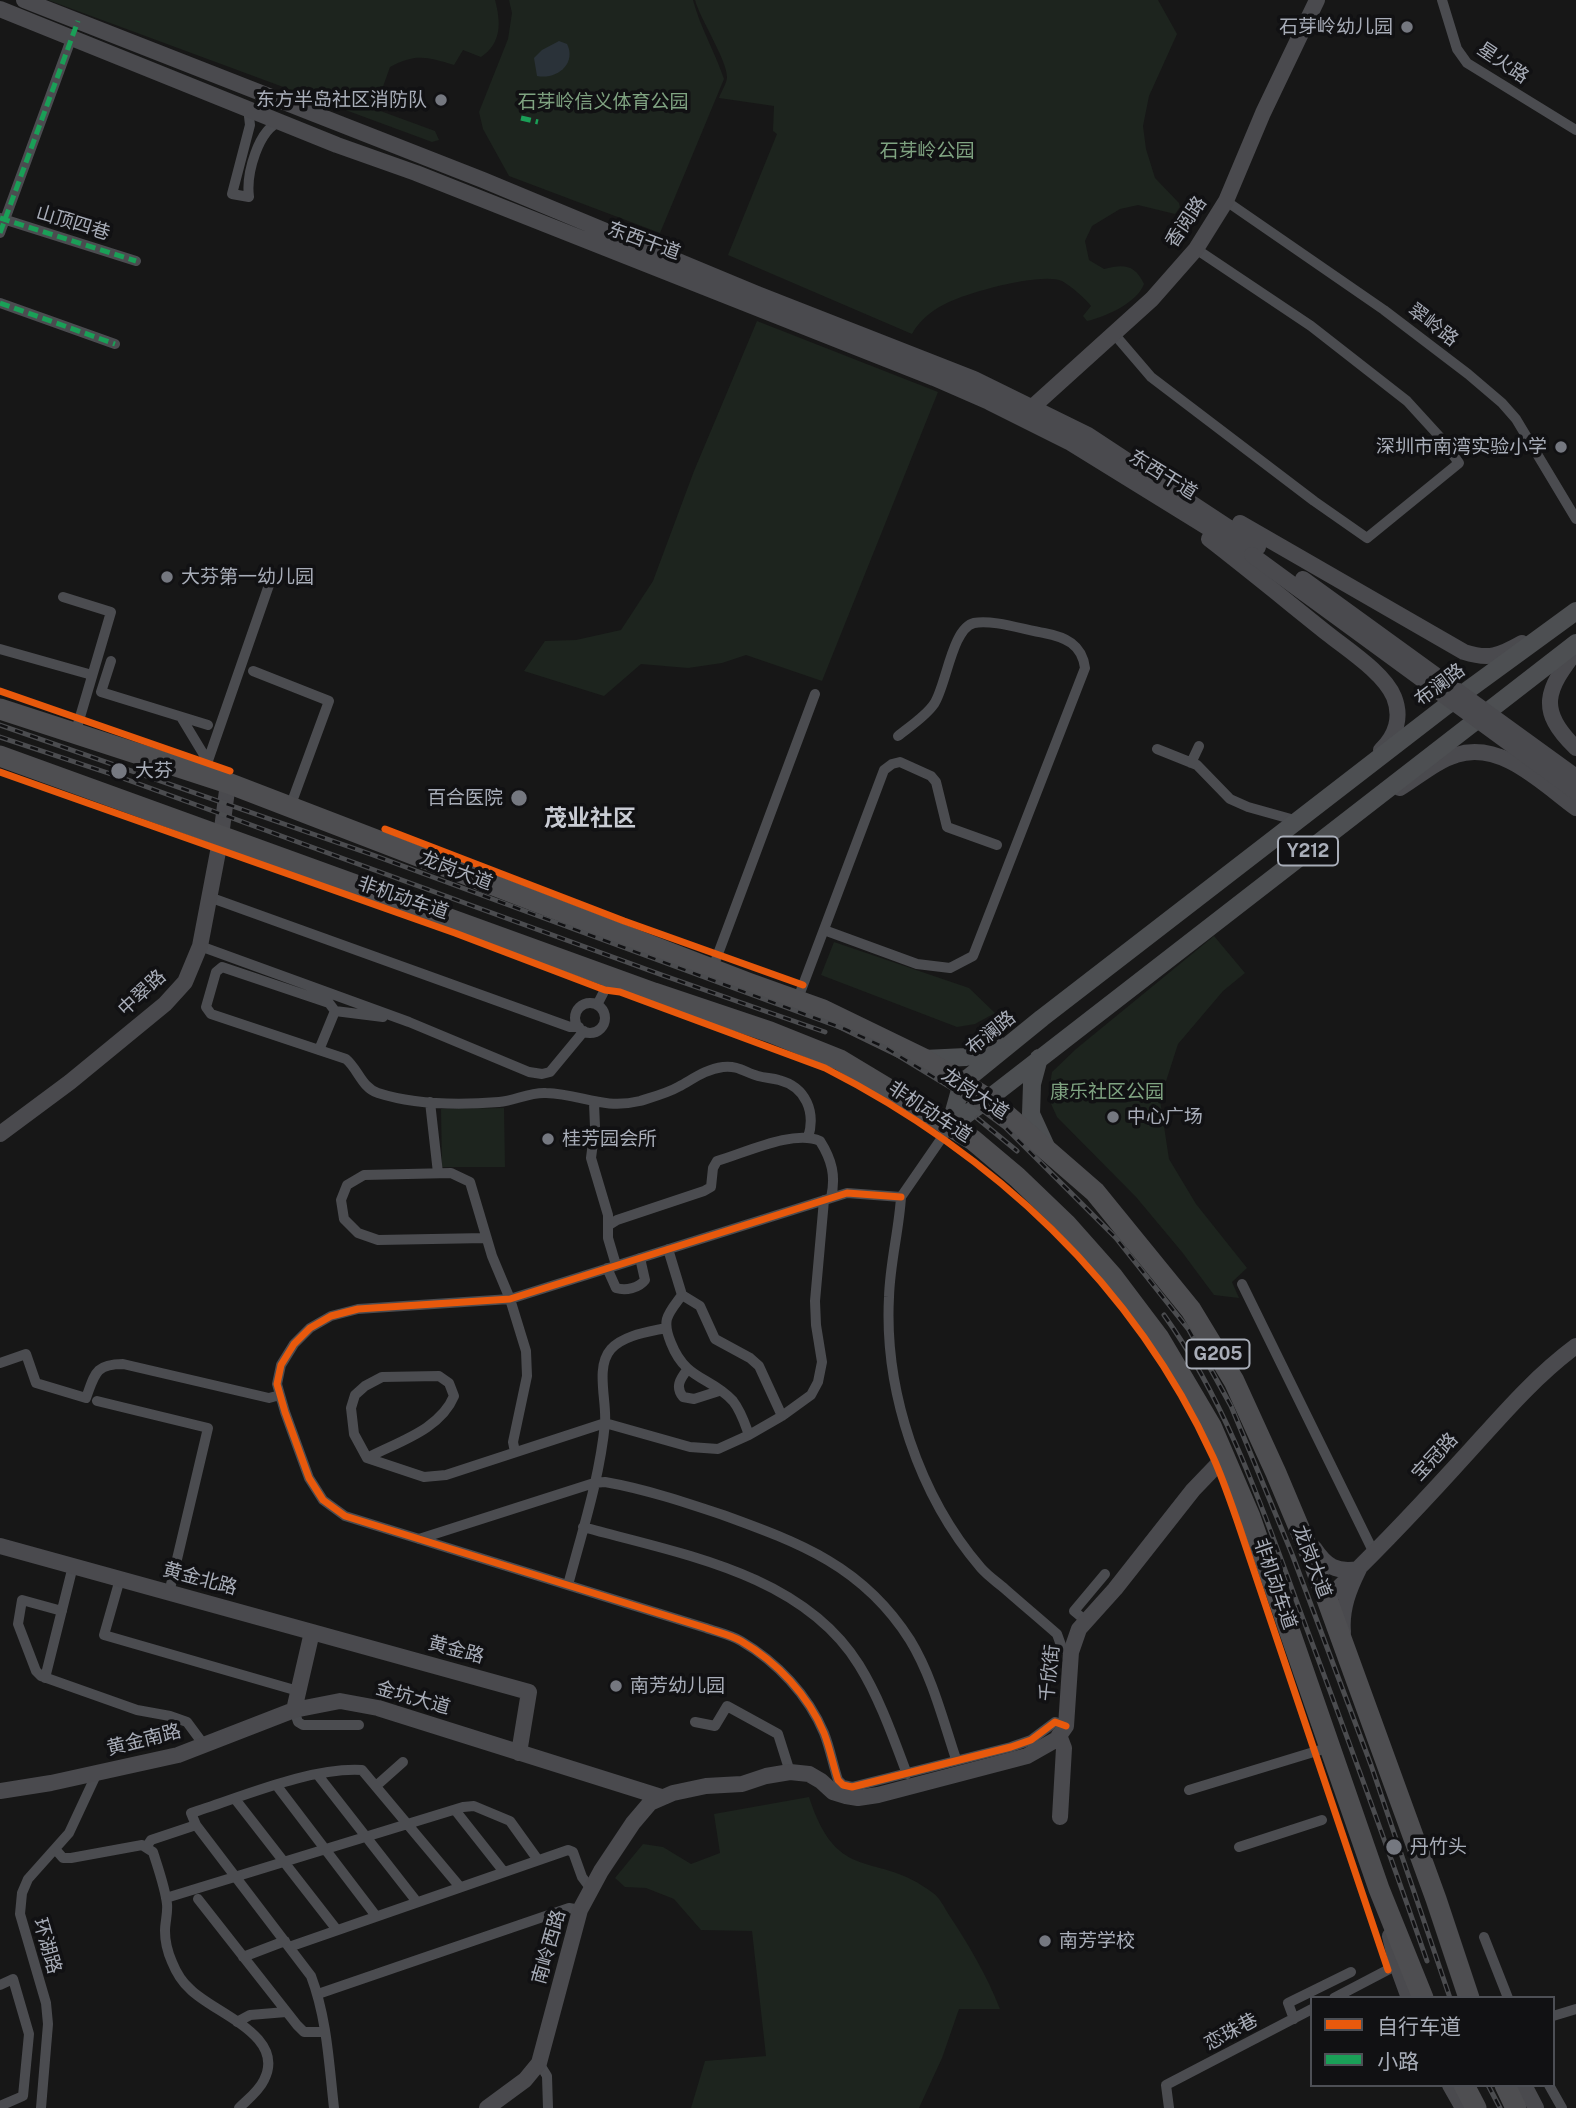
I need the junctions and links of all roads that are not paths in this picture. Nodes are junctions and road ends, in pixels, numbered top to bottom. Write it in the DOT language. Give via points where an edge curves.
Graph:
graph roads {
  1 [pos="24,0"];
  2 [pos="1317,0"];
  3 [pos="1442,0"];
  4 [pos="0,9"];
  5 [pos="78,21"];
  6 [pos="72,37"];
  7 [pos="247,108"];
  8 [pos="281,121"];
  9 [pos="1576,130"];
  10 [pos="1226,201"];
  11 [pos="2,219"];
  12 [pos="0,233"];
  13 [pos="1196,249"];
  14 [pos="136,261"];
  15 [pos="0,303"];
  16 [pos="1115,335"];
  17 [pos="115,344"];
  18 [pos="1027,412"];
  19 [pos="1125,467"];
  20 [pos="1576,519"];
  21 [pos="1255,551"];
  22 [pos="269,585"];
  23 [pos="63,597"];
  24 [pos="1573,613"];
  25 [pos="1576,643"];
  26 [pos="0,649"];
  27 [pos="1576,651"];
  28 [pos="111,661"];
  29 [pos="253,671"];
  30 [pos="92,675"];
  31 [pos="815,694"];
  32 [pos="0,709"];
  33 [pos="181,717"];
  34 [pos="208,726"];
  35 [pos="75,734"];
  36 [pos="898,736"];
  37 [pos="1199,746"];
  38 [pos="1576,747"];
  39 [pos="1157,749"];
  40 [pos="0,756"];
  41 [pos="1191,762"];
  42 [pos="205,768"];
  43 [pos="1576,777"];
  44 [pos="228,783"];
  45 [pos="1576,792"];
  46 [pos="1334,793"];
  47 [pos="290,807"];
  48 [pos="1576,808"];
  49 [pos="1350,818"];
  50 [pos="1298,821"];
  51 [pos="221,836"];
  52 [pos="997,845"];
  53 [pos="209,897"];
  54 [pos="824,930"];
  55 [pos="1139,944"];
  56 [pos="200,946"];
  57 [pos="1158,967"];
  58 [pos="712,970"];
  59 [pos="611,978"];
  60 [pos="797,1001"];
  61 [pos="597,1005"];
  62 [pos="335,1011"];
  63 [pos="400,1019"];
  64 [pos="582,1029"];
  65 [pos="1016,1039"];
  66 [pos="319,1050"];
  67 [pos="1039,1058"];
  68 [pos="923,1059"];
  69 [pos="962,1083"];
  70 [pos="988,1099"];
  71 [pos="430,1102"];
  72 [pos="594,1103"];
  73 [pos="950,1126"];
  74 [pos="0,1134"];
  75 [pos="808,1138"];
  76 [pos="1047,1149"];
  77 [pos="438,1173"];
  78 [pos="901,1197"];
  79 [pos="827,1199"];
  80 [pos="609,1225"];
  81 [pos="486,1238"];
  82 [pos="668,1249"];
  83 [pos="640,1258"];
  84 [pos="612,1267"];
  85 [pos="1242,1284"];
  86 [pos="682,1294"];
  87 [pos="510,1299"];
  88 [pos="666,1328"];
  89 [pos="1576,1346"];
  90 [pos="0,1363"];
  91 [pos="687,1370"];
  92 [pos="719,1391"];
  93 [pos="280,1395"];
  94 [pos="97,1401"];
  95 [pos="782,1416"];
  96 [pos="605,1423"];
  97 [pos="750,1435"];
  98 [pos="515,1452"];
  99 [pos="367,1458"];
  100 [pos="1227,1459"];
  101 [pos="594,1483"];
  102 [pos="1298,1526"];
  103 [pos="583,1527"];
  104 [pos="417,1539"];
  105 [pos="0,1546"];
  106 [pos="1374,1553"];
  107 [pos="73,1566"];
  108 [pos="1359,1569"];
  109 [pos="1105,1574"];
  110 [pos="120,1579"];
  111 [pos="568,1585"];
  112 [pos="169,1592"];
  113 [pos="1327,1599"];
  114 [pos="62,1611"];
  115 [pos="1086,1621"];
  116 [pos="312,1632"];
  117 [pos="1071,1652"];
  118 [pos="1351,1665"];
  119 [pos="45,1678"];
  120 [pos="298,1691"];
  121 [pos="294,1710"];
  122 [pos="695,1722"];
  123 [pos="359,1725"];
  124 [pos="1062,1730"];
  125 [pos="204,1745"];
  126 [pos="1330,1747"];
  127 [pos="520,1753"];
  128 [pos="956,1759"];
  129 [pos="403,1762"];
  130 [pos="790,1772"];
  131 [pos="97,1773"];
  132 [pos="317,1774"];
  133 [pos="907,1774"];
  134 [pos="277,1786"];
  135 [pos="376,1786"];
  136 [pos="1189,1790"];
  137 [pos="0,1791"];
  138 [pos="661,1797"];
  139 [pos="234,1799"];
  140 [pos="455,1810"];
  141 [pos="1060,1817"];
  142 [pos="1322,1820"];
  143 [pos="408,1824"];
  144 [pos="196,1825"];
  145 [pos="366,1837"];
  146 [pos="147,1846"];
  147 [pos="1239,1847"];
  148 [pos="56,1850"];
  149 [pos="326,1850"];
  150 [pos="538,1860"];
  151 [pos="285,1863"];
  152 [pos="504,1872"];
  153 [pos="236,1878"];
  154 [pos="460,1887"];
  155 [pos="591,1889"];
  156 [pos="1379,1889"];
  157 [pos="166,1898"];
  158 [pos="198,1899"];
  159 [pos="1436,1899"];
  160 [pos="417,1902"];
  161 [pos="580,1910"];
  162 [pos="376,1916"];
  163 [pos="338,1930"];
  164 [pos="1484,1937"];
  165 [pos="287,1944"];
  166 [pos="243,1957"];
  167 [pos="1397,1965"];
  168 [pos="1351,1972"];
  169 [pos="0,1985"];
  170 [pos="318,1994"];
  171 [pos="1338,1996"];
  172 [pos="1408,1996"];
  173 [pos="1422,1996"];
  174 [pos="1468,1996"];
  175 [pos="1479,1996"];
  176 [pos="1507,1996"];
  177 [pos="1576,2009"];
  178 [pos="1310,2010"];
  179 [pos="286,2012"];
  180 [pos="1555,2015"];
  181 [pos="1294,2019"];
  182 [pos="237,2022"];
  183 [pos="325,2032"];
  184 [pos="539,2063"];
  185 [pos="1451,2087"];
  186 [pos="1465,2087"];
  187 [pos="1506,2087"];
  188 [pos="1525,2087"];
  189 [pos="1550,2087"];
  190 [pos="0,2106"];
  191 [pos="41,2108"];
  192 [pos="239,2108"];
  193 [pos="334,2108"];
  194 [pos="487,2108"];
  195 [pos="548,2108"];
  196 [pos="1168,2108"];
  197 [pos="1463,2108"];
  198 [pos="1476,2108"];
  199 [pos="1516,2108"];
  200 [pos="1536,2108"];
  201 [pos="1562,2108"];
  1 -- 5 [label="main road, 东西干道"];
  2 -- 10 [label="main road, 香阅路"];
  3 -- 9 [label="street, 星火路" via="1466,63"];
  4 -- 6 [label="main road, 东西干道"];
  5 -- 6 [label="street"];
  5 -- 18 [label="main road, 东西干道" via="974,379"];
  6 -- 7 [label="main road, 东西干道"];
  6 -- 11 [label="street"];
  7 -- 8 [label="main road, 东西干道"];
  7 -- 8 [label="street" via="250,125 232,194 249,197 248,175 261,142 267,129"];
  8 -- 18 [label="main road, 东西干道"];
  10 -- 13 [label="main road, 香阅路"];
  10 -- 20 [label="street, 翠岭路" via="1384,310 1502,403"];
  11 -- 12 [label="street"];
  11 -- 14 [label="street, 山顶四巷"];
  13 -- 16 [label="main road, 香阅路"];
  13 -- 16 [label="street" via="1311,326 1407,401 1459,463 1367,538 1151,377"];
  15 -- 17 [label="street"];
  16 -- 18 [label="main road, 香阅路"];
  18 -- 19 [label="main road, 东西干道"];
  19 -- 21 [label="main road, 东西干道"];
  19 -- 24 [label="main road" via="1464,652 1483,658 1499,654"];
  19 -- 46 [label="main road" via="1389,687 1398,709 1394,736"];
  21 -- 43 [label="main road, bridge"];
  21 -- 45 [label="main road, bridge"];
  22 -- 42 [label="street"];
  23 -- 30 [label="street" via="111,612"];
  24 -- 46 [label="main road, 布澜路 / Y212"];
  25 -- 49 [label="main road, Y212"];
  26 -- 30 [label="street"];
  27 -- 38 [label="main road" via="1554,680 1549,696 1559,728"];
  28 -- 33 [label="street" via="101,692"];
  29 -- 47 [label="street" via="329,701"];
  30 -- 35 [label="street"];
  31 -- 58 [label="street"];
  32 -- 35 [label="highway, 龙岗大道 / G205"];
  33 -- 34 [label="street"];
  33 -- 42 [label="street"];
  35 -- 42 [label="highway, 龙岗大道 / G205"];
  36 -- 54 [label="street" via="934,704 962,632 973,623 1059,636 1084,657 1086,668 974,956 950,968 917,964"];
  37 -- 41 [label="street"];
  39 -- 41 [label="street"];
  40 -- 51 [label="highway, 龙岗大道 / G205"];
  41 -- 50 [label="street" via="1230,799"];
  42 -- 44 [label="highway, 龙岗大道 / G205"];
  44 -- 47 [label="highway, 龙岗大道 / G205"];
  44 -- 51 [label="main road, 中翠路"];
  46 -- 50 [label="main road, 布澜路 / Y212"];
  47 -- 58 [label="highway, 龙岗大道 / G205"];
  48 -- 49 [label="main road" via="1515,764 1499,756 1468,752 1444,760"];
  49 -- 57 [label="main road, Y212"];
  50 -- 55 [label="main road, 布澜路 / Y212"];
  51 -- 53 [label="main road, 中翠路"];
  51 -- 59 [label="highway, 龙岗大道 / G205"];
  52 -- 54 [label="street" via="947,827 931,776 900,762 892,764 884,770"];
  53 -- 56 [label="main road, 中翠路"];
  53 -- 64 [label="street"];
  54 -- 60 [label="street"];
  55 -- 57 [label="main road"];
  55 -- 65 [label="main road, 布澜路 / Y212"];
  56 -- 63 [label="street"];
  56 -- 74 [label="main road, 中翠路" via="185,982 165,1004"];
  57 -- 67 [label="main road, Y212"];
  58 -- 60 [label="highway, 龙岗大道 / G205"];
  59 -- 61 [label="street"];
  59 -- 73 [label="highway, 龙岗大道 / G205" via="840,1060"];
  60 -- 68 [label="highway, 龙岗大道 / G205"];
  61 -- 64 [label="street" via="579,1009 576,1018"];
  61 -- 64 [label="street" via="604,1015 603,1024 597,1031"];
  62 -- 63 [label="street"];
  62 -- 66 [label="street"];
  62 -- 66 [label="street" via="329,1003 228,968 216,972 206,1007 211,1014"];
  63 -- 64 [label="street" via="542,1074 550,1072"];
  65 -- 68 [label="main road" via="966,1057"];
  65 -- 69 [label="main road, 布澜路 / Y212"];
  66 -- 71 [label="street" via="346,1059 375,1093"];
  67 -- 70 [label="main road, Y212"];
  67 -- 76 [label="main road" via="1031,1114"];
  68 -- 69 [label="highway, 龙岗大道 / G205"];
  69 -- 70 [label="highway, 龙岗大道 / G205"];
  69 -- 73 [label="main road, 布澜路"];
  70 -- 73 [label="main road, Y212"];
  70 -- 76 [label="highway, 龙岗大道 / G205"];
  71 -- 72 [label="street" via="502,1102 544,1093"];
  71 -- 77 [label="street"];
  72 -- 75 [label="street" via="619,1105 723,1067 745,1069 782,1080 806,1099 812,1115"];
  72 -- 80 [label="street" via="591,1158"];
  73 -- 78 [label="street"];
  73 -- 100 [label="highway, 龙岗大道 / G205" via="1017,1177 1113,1277 1159,1338"];
  75 -- 79 [label="street" via="820,1141 833,1168 834,1184"];
  75 -- 80 [label="street" via="789,1139 718,1161 711,1186 704,1191"];
  76 -- 102 [label="highway, 龙岗大道 / G205" via="1096,1192 1192,1310 1234,1381"];
  77 -- 81 [label="street" via="452,1173 470,1182"];
  77 -- 81 [label="street" via="363,1175 347,1185 341,1200 344,1219 358,1233 378,1240"];
  78 -- 79 [label="street" via="846,1193"];
  78 -- 117 [label="street" via="889,1335 892,1372 911,1444 943,1512 982,1569 1058,1634 1062,1648"];
  79 -- 82 [label="street"];
  79 -- 95 [label="street" via="816,1301 822,1362 818,1382 811,1395"];
  80 -- 84 [label="street"];
  81 -- 87 [label="street"];
  82 -- 83 [label="street"];
  82 -- 86 [label="street"];
  83 -- 84 [label="street"];
  83 -- 84 [label="street" via="645,1280 636,1287 616,1288"];
  84 -- 87 [label="street"];
  85 -- 106 [label="street"];
  86 -- 88 [label="street" via="667,1315"];
  86 -- 95 [label="street" via="700,1306 715,1339 759,1366"];
  87 -- 93 [label="street" via="358,1309 331,1316 294,1344 281,1365"];
  87 -- 98 [label="street" via="528,1363"];
  88 -- 91 [label="street" via="678,1360"];
  88 -- 96 [label="street" via="610,1350 604,1371"];
  89 -- 106 [label="main road, 宝冠路" via="1517,1397"];
  90 -- 93 [label="street" via="26,1354 36,1383 86,1398 95,1373 109,1364 269,1398"];
  91 -- 92 [label="street"];
  91 -- 92 [label="street" via="679,1383 682,1397 694,1399"];
  92 -- 97 [label="street" via="732,1400"];
  93 -- 104 [label="street" via="310,1478 323,1500 345,1516"];
  94 -- 112 [label="street" via="208,1428"];
  95 -- 97 [label="street"];
  96 -- 97 [label="street" via="718,1449"];
  96 -- 98 [label="street"];
  96 -- 101 [label="street"];
  98 -- 99 [label="street" via="446,1475 424,1477"];
  99 -- 99 [label="street" via="430,1425 448,1410 454,1396 449,1383 439,1376 382,1377 355,1395 351,1408 354,1434"];
  100 -- 115 [label="main road, 千欣街" via="1193,1490"];
  100 -- 126 [label="highway, 龙岗大道 / G205"];
  101 -- 103 [label="street"];
  101 -- 104 [label="street"];
  101 -- 128 [label="street" via="672,1497 799,1544 848,1574 887,1610 910,1641 929,1679"];
  102 -- 108 [label="main road" via="1324,1563 1344,1571"];
  102 -- 113 [label="highway, 龙岗大道 / G205"];
  103 -- 111 [label="street"];
  103 -- 133 [label="street" via="708,1563 780,1592 812,1611 859,1664"];
  104 -- 111 [label="street"];
  105 -- 107 [label="main road, 黄金北路"];
  106 -- 108 [label="main road, 宝冠路"];
  107 -- 110 [label="main road, 黄金北路"];
  107 -- 114 [label="street"];
  108 -- 113 [label="main road, 宝冠路"];
  108 -- 118 [label="main road" via="1343,1613"];
  109 -- 115 [label="street" via="1074,1611"];
  110 -- 112 [label="main road, 黄金北路"];
  110 -- 120 [label="street" via="104,1635"];
  111 -- 133 [label="street" via="739,1640 766,1657 807,1702 843,1785"];
  112 -- 116 [label="main road, 黄金北路"];
  113 -- 118 [label="highway, 龙岗大道 / G205"];
  114 -- 119 [label="street"];
  114 -- 119 [label="street" via="22,1600 18,1624 36,1671"];
  115 -- 117 [label="main road, 千欣街"];
  116 -- 120 [label="main road"];
  116 -- 127 [label="main road, 黄金路" via="529,1692"];
  117 -- 124 [label="main road, 千欣街"];
  118 -- 159 [label="highway, 龙岗大道 / G205"];
  119 -- 125 [label="street" via="187,1722"];
  120 -- 121 [label="main road"];
  121 -- 123 [label="street" via="303,1725"];
  121 -- 125 [label="main road, 黄金南路"];
  121 -- 127 [label="main road, 金坑大道" via="340,1701 378,1708"];
  122 -- 130 [label="street" via="715,1726 727,1706 778,1734"];
  124 -- 128 [label="street" via="1055,1723 1031,1740"];
  124 -- 130 [label="main road" via="1027,1756 858,1798 833,1792 809,1774"];
  124 -- 141 [label="main road, 千欣街"];
  125 -- 131 [label="main road, 黄金南路"];
  126 -- 136 [label="street"];
  126 -- 156 [label="highway, 龙岗大道 / G205"];
  127 -- 138 [label="main road"];
  128 -- 133 [label="street"];
  129 -- 135 [label="street"];
  130 -- 138 [label="main road"];
  131 -- 137 [label="main road, 黄金南路"];
  131 -- 148 [label="street, 环湖路"];
  132 -- 134 [label="street"];
  132 -- 135 [label="street" via="362,1770"];
  132 -- 145 [label="street"];
  134 -- 139 [label="street"];
  134 -- 149 [label="street"];
  135 -- 143 [label="street"];
  138 -- 155 [label="main road, 南岭西路" via="633,1823"];
  139 -- 144 [label="street" via="191,1813"];
  139 -- 151 [label="street"];
  140 -- 143 [label="street"];
  140 -- 150 [label="street" via="474,1806 510,1821"];
  140 -- 152 [label="street"];
  142 -- 147 [label="street"];
  143 -- 145 [label="street"];
  143 -- 154 [label="street"];
  144 -- 146 [label="street" via="151,1840"];
  144 -- 153 [label="street"];
  145 -- 149 [label="street"];
  145 -- 160 [label="street"];
  146 -- 148 [label="street" via="71,1858 63,1858"];
  146 -- 157 [label="street" via="153,1852"];
  148 -- 191 [label="street, 环湖路" via="28,1879 20,1913 46,2003"];
  149 -- 151 [label="street"];
  149 -- 162 [label="street"];
  150 -- 152 [label="street"];
  150 -- 155 [label="street" via="568,1850"];
  151 -- 153 [label="street"];
  151 -- 163 [label="street"];
  152 -- 154 [label="street"];
  153 -- 157 [label="street"];
  153 -- 165 [label="street"];
  154 -- 160 [label="street"];
  155 -- 161 [label="main road, 南岭西路"];
  156 -- 167 [label="main road"];
  156 -- 173 [label="highway, 龙岗大道 / G205"];
  157 -- 182 [label="street" via="167,1943 179,1976 191,1991"];
  158 -- 166 [label="street"];
  159 -- 174 [label="highway, 龙岗大道 / G205"];
  159 -- 175 [label="main road"];
  160 -- 162 [label="street"];
  161 -- 170 [label="street" via="569,1908"];
  161 -- 184 [label="main road, 南岭西路"];
  162 -- 163 [label="street"];
  163 -- 165 [label="street"];
  164 -- 176 [label="street"];
  165 -- 166 [label="street"];
  165 -- 170 [label="street" via="311,1976"];
  166 -- 179 [label="street"];
  167 -- 171 [label="street"];
  167 -- 172 [label="main road"];
  168 -- 181 [label="street" via="1288,2003"];
  169 -- 190 [label="street" via="13,1979 29,2034 23,2096"];
  170 -- 183 [label="street"];
  177 -- 180 [label="street"];
  178 -- 181 [label="street, 恋珠巷"];
  179 -- 182 [label="street" via="250,2015"];
  179 -- 183 [label="street" via="304,2032"];
  181 -- 196 [label="street, 恋珠巷" via="1166,2085"];
  182 -- 192 [label="street" via="260,2040 267,2056 266,2078"];
  183 -- 193 [label="street"];
  184 -- 194 [label="main road, 南岭西路" via="525,2080"];
  184 -- 195 [label="street" via="547,2076"];
  185 -- 197 [label="main road"];
  186 -- 198 [label="highway"];
  187 -- 199 [label="highway"];
  188 -- 200 [label="main road"];
  189 -- 201 [label="street"];
}
